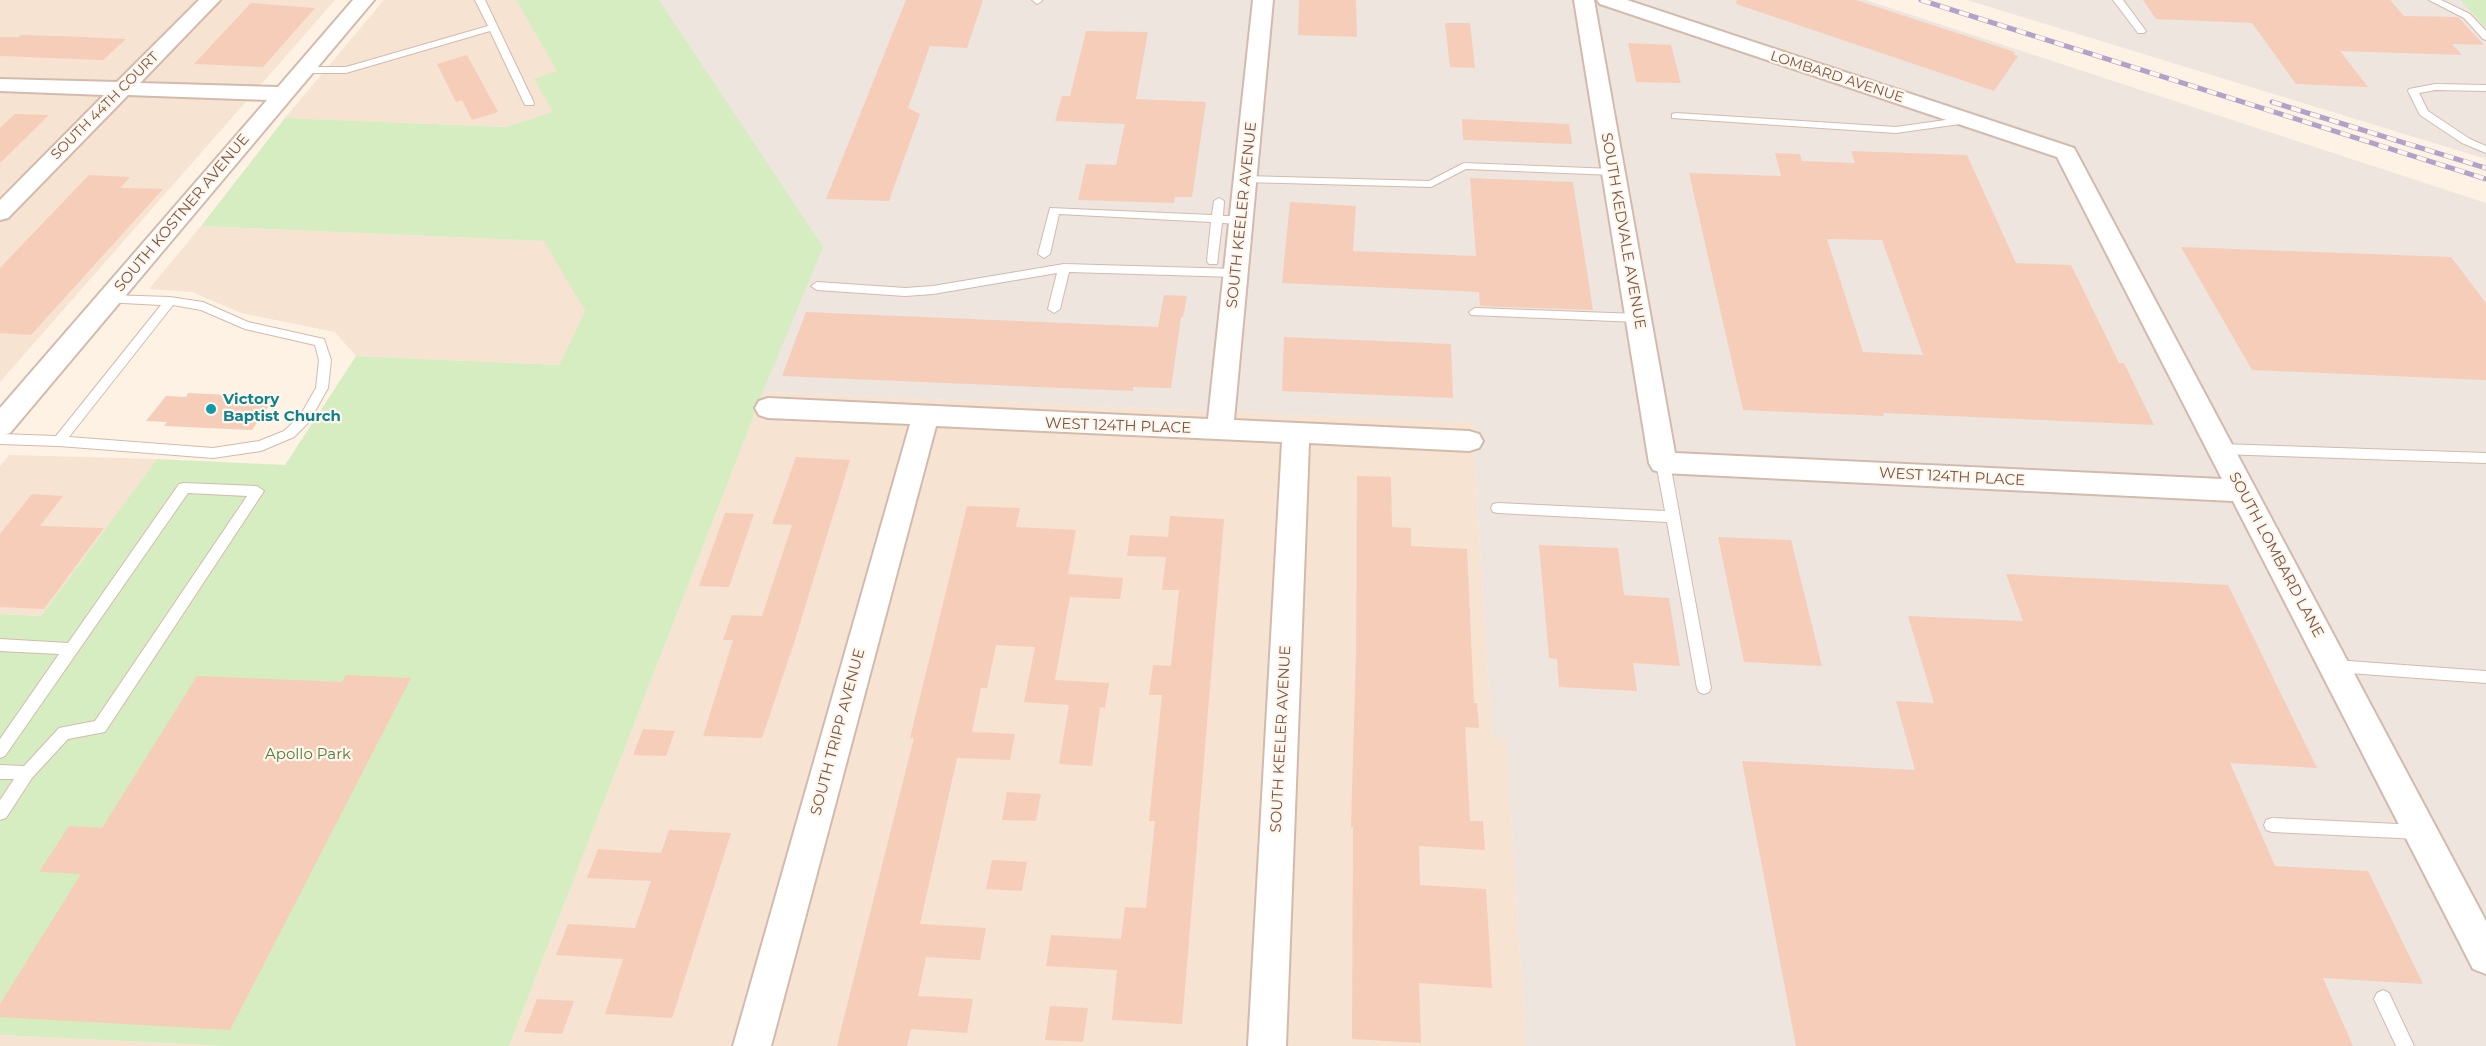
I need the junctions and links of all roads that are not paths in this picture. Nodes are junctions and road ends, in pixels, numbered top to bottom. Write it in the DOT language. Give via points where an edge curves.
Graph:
graph roads {
  1 [pos="210,0"];
  2 [pos="364,0"];
  3 [pos="480,0"];
  4 [pos="1263,0"];
  5 [pos="1584,0"];
  6 [pos="1608,0"];
  7 [pos="2118,0"];
  8 [pos="2434,0"];
  9 [pos="494,27"];
  10 [pos="2141,30"];
  11 [pos="2486,37"];
  12 [pos="304,70"];
  13 [pos="0,85"];
  14 [pos="2486,88"];
  15 [pos="122,89"];
  16 [pos="284,94"];
  17 [pos="529,103"];
  18 [pos="1676,116"];
  19 [pos="1967,120"];
  20 [pos="2486,150"];
  21 [pos="2066,153"];
  22 [pos="1613,172"];
  23 [pos="1245,179"];
  24 [pos="1219,201"];
  25 [pos="0,213"];
  26 [pos="1217,219"];
  27 [pos="1241,220"];
  28 [pos="1044,254"];
  29 [pos="1213,261"];
  30 [pos="1064,268"];
  31 [pos="1236,273"];
  32 [pos="817,286"];
  33 [pos="108,299"];
  34 [pos="170,301"];
  35 [pos="1054,309"];
  36 [pos="1475,312"];
  37 [pos="1638,318"];
  38 [pos="768,408"];
  39 [pos="925,417"];
  40 [pos="0,426"];
  41 [pos="1220,430"];
  42 [pos="1296,433"];
  43 [pos="0,439"];
  44 [pos="59,441"];
  45 [pos="1468,441"];
  46 [pos="2220,449"];
  47 [pos="2486,458"];
  48 [pos="1663,463"];
  49 [pos="2241,491"];
  50 [pos="1498,508"];
  51 [pos="1673,517"];
  52 [pos="0,645"];
  53 [pos="72,649"];
  54 [pos="2335,666"];
  55 [pos="2486,676"];
  56 [pos="1704,688"];
  57 [pos="0,751"];
  58 [pos="0,772"];
  59 [pos="27,773"];
  60 [pos="0,813"];
  61 [pos="2272,825"];
  62 [pos="2421,833"];
  63 [pos="2486,957"];
  64 [pos="2383,999"];
  65 [pos="752,1046"];
  66 [pos="1267,1046"];
  67 [pos="2405,1046"];
  1 -- 15 [label="street, SOUTH 44TH COURT"];
  2 -- 12 [label="street, SOUTH KOSTNER AVENUE"];
  3 -- 9 [label="lane"];
  4 -- 23 [label="street, SOUTH KEELER AVENUE"];
  5 -- 22 [label="street, SOUTH KEDVALE AVENUE"];
  6 -- 19 [label="street, LOMBARD AVENUE"];
  7 -- 10 [label="lane"];
  8 -- 11 [label="lane" via="2467,16"];
  9 -- 12 [label="lane" via="346,70"];
  9 -- 17 [label="lane"];
  12 -- 16 [label="street, SOUTH KOSTNER AVENUE"];
  13 -- 15 [label="street"];
  14 -- 20 [label="lane" via="2435,87 2413,91 2424,113"];
  15 -- 16 [label="street"];
  15 -- 25 [label="street, SOUTH 44TH COURT"];
  16 -- 33 [label="street, SOUTH KOSTNER AVENUE"];
  18 -- 19 [label="lane" via="1896,130"];
  19 -- 21 [label="street, LOMBARD AVENUE"];
  21 -- 46 [label="street, SOUTH LOMBARD LANE"];
  22 -- 23 [label="lane" via="1464,166 1431,184"];
  22 -- 37 [label="street, SOUTH KEDVALE AVENUE"];
  23 -- 27 [label="street, SOUTH KEELER AVENUE"];
  24 -- 26 [label="lane"];
  26 -- 27 [label="lane"];
  26 -- 28 [label="lane" via="1054,210"];
  26 -- 29 [label="lane"];
  27 -- 31 [label="street, SOUTH KEELER AVENUE"];
  30 -- 31 [label="lane"];
  30 -- 32 [label="lane" via="933,290"];
  30 -- 35 [label="lane"];
  31 -- 41 [label="street, SOUTH KEELER AVENUE"];
  33 -- 34 [label="lane"];
  33 -- 40 [label="street, SOUTH KOSTNER AVENUE"];
  34 -- 44 [label="lane"];
  34 -- 44 [label="lane" via="203,306 244,325 320,342 325,360 322,388 305,419 289,434 261,446 213,453"];
  36 -- 37 [label="lane"];
  37 -- 48 [label="street, SOUTH KEDVALE AVENUE"];
  38 -- 39 [label="street, WEST 124TH PLACE"];
  39 -- 41 [label="street, WEST 124TH PLACE"];
  39 -- 65 [label="street, SOUTH TRIPP AVENUE"];
  41 -- 42 [label="street, WEST 124TH PLACE"];
  42 -- 45 [label="street, WEST 124TH PLACE"];
  42 -- 66 [label="street, SOUTH KEELER AVENUE"];
  43 -- 44 [label="lane"];
  46 -- 47 [label="lane"];
  46 -- 49 [label="street, SOUTH LOMBARD LANE"];
  48 -- 49 [label="street, WEST 124TH PLACE"];
  48 -- 51 [label="lane"];
  49 -- 54 [label="street, SOUTH LOMBARD LANE"];
  50 -- 51 [label="lane"];
  51 -- 56 [label="lane"];
  52 -- 53 [label="lane"];
  53 -- 57 [label="lane"];
  53 -- 59 [label="lane" via="184,488 257,491 100,727 64,733"];
  54 -- 55 [label="lane"];
  54 -- 62 [label="street, SOUTH LOMBARD LANE"];
  58 -- 59 [label="lane"];
  59 -- 60 [label="lane"];
  61 -- 62 [label="lane"];
  62 -- 63 [label="street, SOUTH LOMBARD LANE"];
  64 -- 67 [label="lane"];
}
